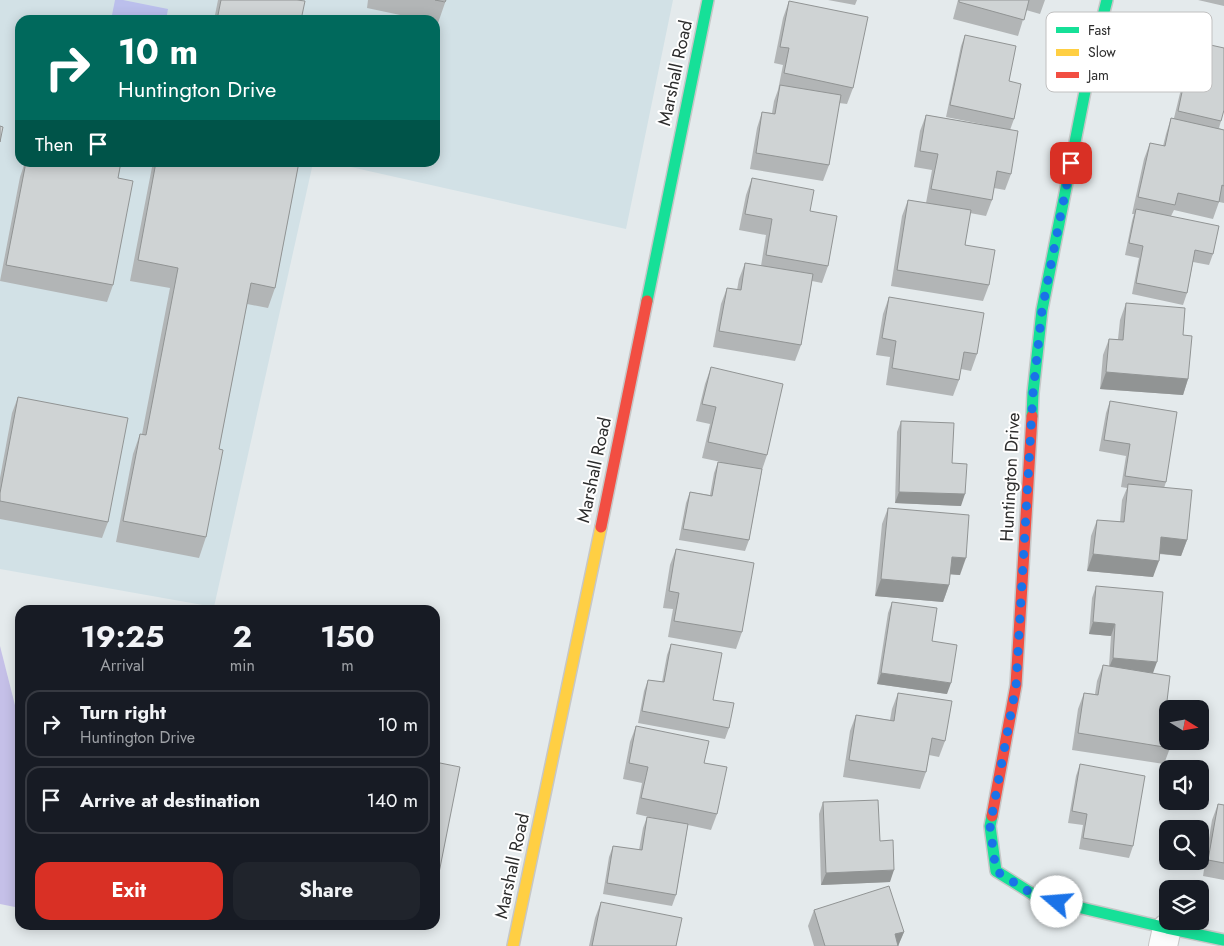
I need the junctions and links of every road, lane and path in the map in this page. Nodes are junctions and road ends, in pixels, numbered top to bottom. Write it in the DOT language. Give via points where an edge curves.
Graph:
graph roads {
  1 [pos="708,0"];
  2 [pos="1085,92"];
  3 [pos="1165,937"];
  4 [pos="1224,940"];
  5 [pos="513,946"];
  1 -- 5 [label="street, Marshall Road"];
  2 -- 3 [label="street, Huntington Drive" via="1042,310 1033,393 1016,686 990,826 996,871 1039,898"];
  3 -- 4 [label="street"];
}
